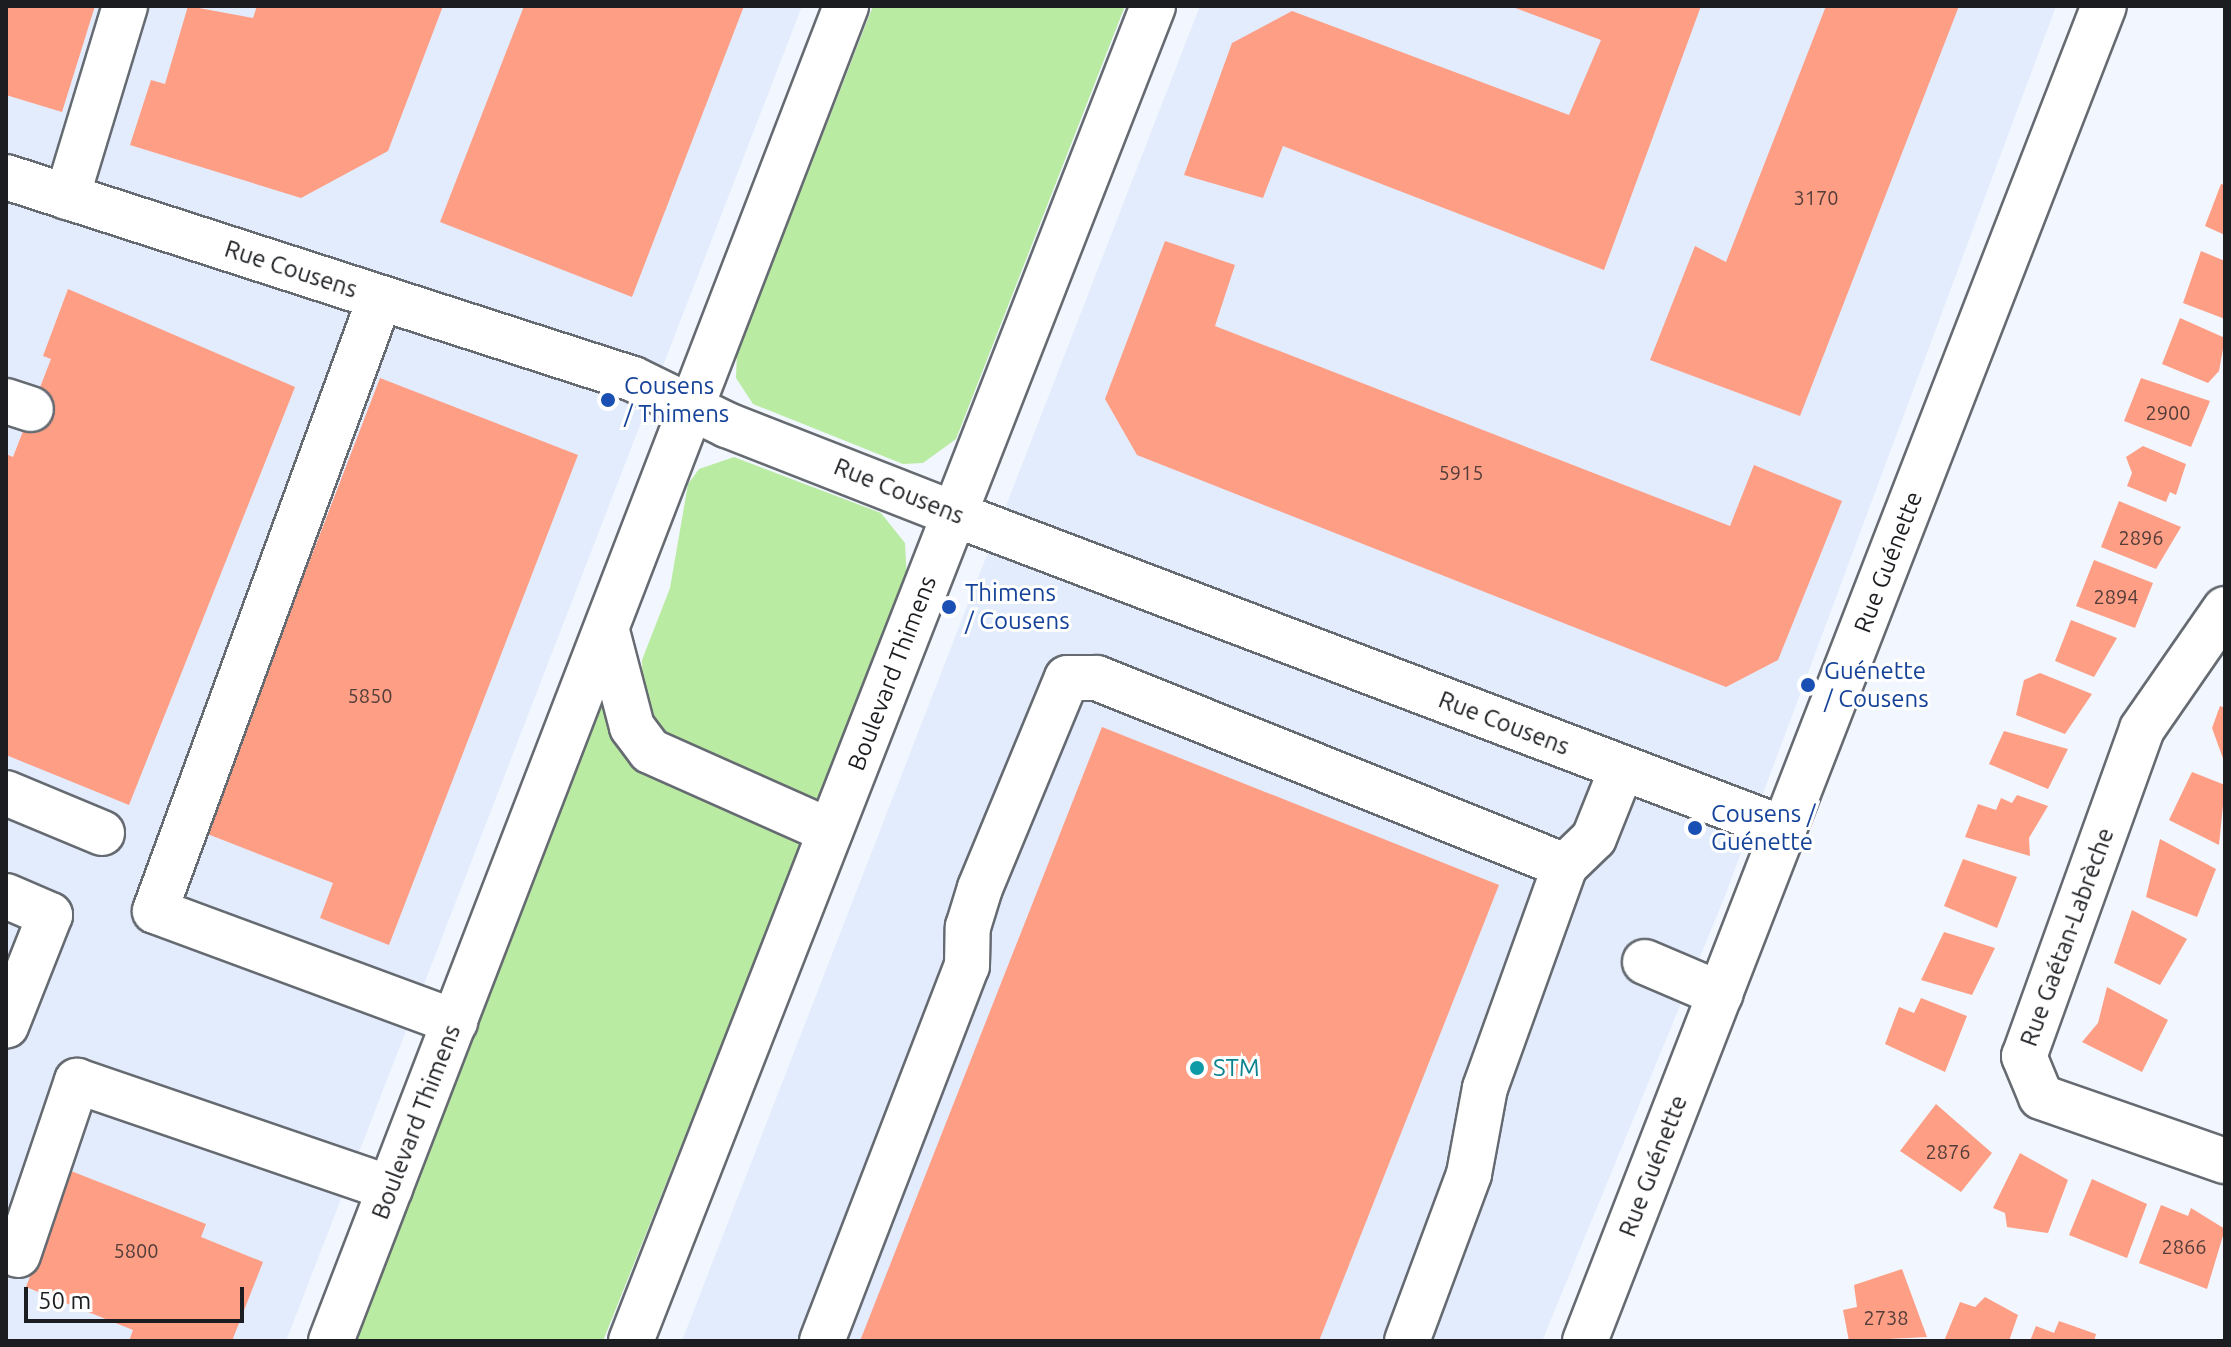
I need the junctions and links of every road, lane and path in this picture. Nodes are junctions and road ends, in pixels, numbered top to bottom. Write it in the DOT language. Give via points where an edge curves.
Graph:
graph roads {
  1 [pos="125,6"];
  2 [pos="846,6"];
  3 [pos="1153,6"];
  4 [pos="2104,6"];
  5 [pos="6,177"];
  6 [pos="67,197"];
  7 [pos="380,298"];
  8 [pos="691,407"];
  9 [pos="954,514"];
  10 [pos="2225,609"];
  11 [pos="607,631"];
  12 [pos="1622,768"];
  13 [pos="6,793"];
  14 [pos="1784,829"];
  15 [pos="830,831"];
  16 [pos="102,833"];
  17 [pos="1565,866"];
  18 [pos="6,896"];
  19 [pos="1645,962"];
  20 [pos="1720,994"];
  21 [pos="455,1022"];
  22 [pos="6,1026"];
  23 [pos="2225,1161"];
  24 [pos="390,1188"];
  25 [pos="18,1255"];
  26 [pos="331,1341"];
  27 [pos="631,1341"];
  28 [pos="822,1341"];
  29 [pos="1407,1341"];
  30 [pos="1585,1341"];
  1 -- 6 [label="street"];
  2 -- 8 [label="street, Boulevard Thimens"];
  3 -- 9 [label="street, Boulevard Thimens"];
  4 -- 14 [label="street, Rue Guénette"];
  5 -- 6 [label="street, Rue Cousens"];
  6 -- 7 [label="street, Rue Cousens"];
  7 -- 8 [label="street, Rue Cousens" via="633,379"];
  7 -- 21 [label="street" via="155,911"];
  8 -- 9 [label="street, Rue Cousens"];
  8 -- 11 [label="street, Boulevard Thimens"];
  9 -- 12 [label="street, Rue Cousens"];
  9 -- 15 [label="street, Boulevard Thimens"];
  10 -- 23 [label="street, Rue Gaétan-Labrèche" via="2142,729 2024,1056 2041,1097"];
  11 -- 15 [label="street" via="632,727 650,751"];
  11 -- 21 [label="street, Boulevard Thimens"];
  12 -- 14 [label="street, Rue Cousens"];
  12 -- 17 [label="street" via="1594,838"];
  13 -- 16 [label="street"];
  14 -- 20 [label="street, Rue Guénette"];
  15 -- 27 [label="street, Boulevard Thimens"];
  17 -- 28 [label="street" via="1075,674 1062,685 980,888 968,927 967,966"];
  17 -- 29 [label="street" via="1485,1088 1469,1174"];
  18 -- 22 [label="street" via="50,915"];
  19 -- 20 [label="street"];
  20 -- 30 [label="street, Rue Guénette"];
  21 -- 24 [label="street, Boulevard Thimens"];
  24 -- 25 [label="street" via="77,1081"];
  24 -- 26 [label="street, Boulevard Thimens"];
}
